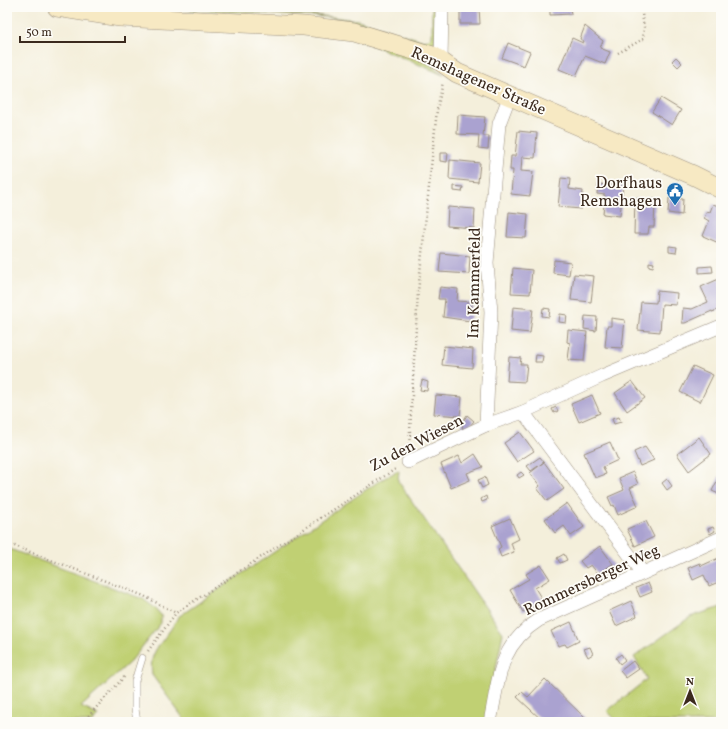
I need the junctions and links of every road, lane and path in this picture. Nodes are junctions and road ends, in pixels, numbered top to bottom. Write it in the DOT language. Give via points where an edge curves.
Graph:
graph roads {
  1 [pos="57,7"];
  2 [pos="442,7"];
  3 [pos="640,7"];
  4 [pos="618,53"];
  5 [pos="444,64"];
  6 [pos="510,95"];
  7 [pos="721,189"];
  8 [pos="721,326"];
  9 [pos="523,412"];
  10 [pos="486,425"];
  11 [pos="408,462"];
  12 [pos="721,538"];
  13 [pos="7,543"];
  14 [pos="643,573"];
  15 [pos="176,613"];
  16 [pos="142,658"];
  17 [pos="83,722"];
  18 [pos="137,722"];
  19 [pos="490,722"];
  1 -- 5 [label="street, Remshagener Straße" via="120,17 304,26 354,32 425,53"];
  2 -- 5 [label="street"];
  3 -- 4 [label="path" via="644,27 643,39"];
  5 -- 6 [label="street, Remshagener Straße" via="457,73"];
  5 -- 11 [label="path" via="418,292"];
  6 -- 7 [label="street, Remshagener Straße"];
  6 -- 10 [label="street, Im Kammerfeld" via="499,124 487,263 491,312"];
  8 -- 9 [label="street, Zu den Wiesen"];
  9 -- 10 [label="street, Zu den Wiesen"];
  9 -- 14 [label="street"];
  10 -- 11 [label="street, Zu den Wiesen"];
  11 -- 15 [label="path, Zu den Wiesen"];
  12 -- 14 [label="street, Rommersberger Weg"];
  13 -- 15 [label="path" via="144,596"];
  14 -- 19 [label="street, Rommersberger Weg" via="539,620 523,631 505,657"];
  15 -- 16 [label="path, Zu den Wiesen"];
  16 -- 17 [label="path, Zu den Wiesen"];
  16 -- 18 [label="lane" via="135,681"];
}
